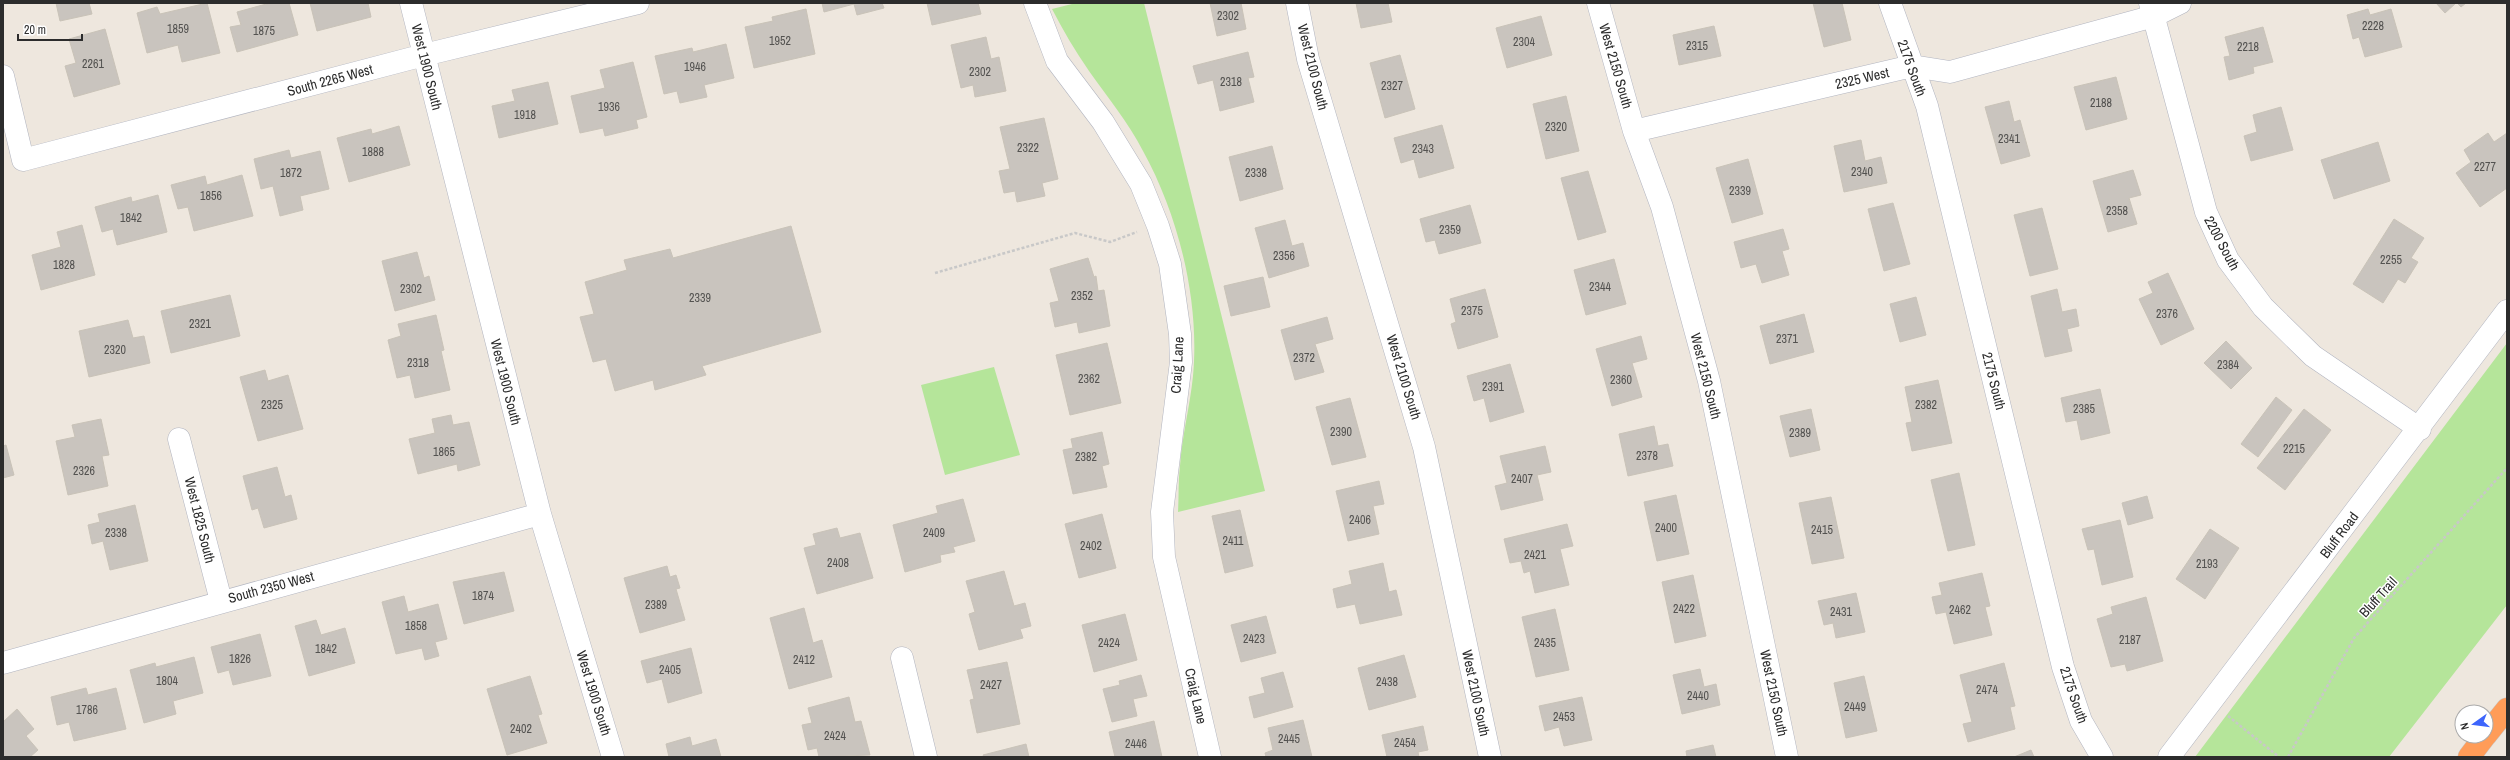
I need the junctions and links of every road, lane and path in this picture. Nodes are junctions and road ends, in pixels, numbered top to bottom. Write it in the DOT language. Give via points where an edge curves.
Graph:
graph roads {
  1 [pos="411,3"];
  2 [pos="638,3"];
  3 [pos="1035,3"];
  4 [pos="1297,3"];
  5 [pos="1598,3"];
  6 [pos="1890,3"];
  7 [pos="2180,3"];
  8 [pos="2152,9"];
  9 [pos="424,55"];
  10 [pos="1912,66"];
  11 [pos="3,76"];
  12 [pos="1634,131"];
  13 [pos="1158,226"];
  14 [pos="935,273"];
  15 [pos="2507,311"];
  16 [pos="2420,429"];
  17 [pos="180,439"];
  18 [pos="2507,468"];
  19 [pos="540,514"];
  20 [pos="221,601"];
  21 [pos="902,658"];
  22 [pos="3,663"];
  23 [pos="2211,702"];
  24 [pos="2507,709"];
  25 [pos="2494,726"];
  26 [pos="2480,744"];
  27 [pos="613,757"];
  28 [pos="926,757"];
  29 [pos="1210,757"];
  30 [pos="1490,757"];
  31 [pos="1787,757"];
  32 [pos="2102,757"];
  33 [pos="2169,757"];
  34 [pos="2279,757"];
  35 [pos="2288,757"];
  36 [pos="2469,757"];
  1 -- 9 [label="street, West 1900 South"];
  2 -- 9 [label="street, South 2265 West"];
  3 -- 13 [label="street, Craig Lane" via="1057,61 1103,122 1141,184"];
  4 -- 30 [label="street, West 2100 South" via="1308,59 1424,447"];
  5 -- 12 [label="street, West 2150 South"];
  6 -- 10 [label="street, 2175 South"];
  7 -- 8 [label="street, 2325 West"];
  8 -- 10 [label="street, 2325 West" via="1950,72"];
  8 -- 16 [label="street, 2200 South" via="2206,212 2228,260 2263,307 2313,356"];
  9 -- 11 [label="street, South 2265 West" via="23,160"];
  9 -- 19 [label="street, West 1900 South"];
  10 -- 12 [label="street, 2325 West"];
  10 -- 32 [label="street, 2175 South" via="1926,106 2063,667 2081,721"];
  12 -- 31 [label="street, West 2150 South" via="1662,207 1709,381"];
  13 -- 14 [label="path" via="1110,242 1075,233"];
  13 -- 29 [label="street, Craig Lane" via="1170,264 1180,334 1180,362 1162,512 1164,557"];
  15 -- 16 [label="street, Bluff Road"];
  16 -- 23 [label="street, Bluff Road"];
  17 -- 20 [label="street, West 1825 South"];
  18 -- 35 [label="path, Bluff Trail" via="2354,638"];
  19 -- 20 [label="street, South 2350 West"];
  19 -- 27 [label="street, West 1900 South"];
  20 -- 22 [label="street, South 2350 West"];
  21 -- 28 [label="street"];
  23 -- 33 [label="street, Bluff Road"];
  23 -- 34 [label="path"];
  24 -- 25 [label="highway"];
  26 -- 36 [label="highway"];
}
